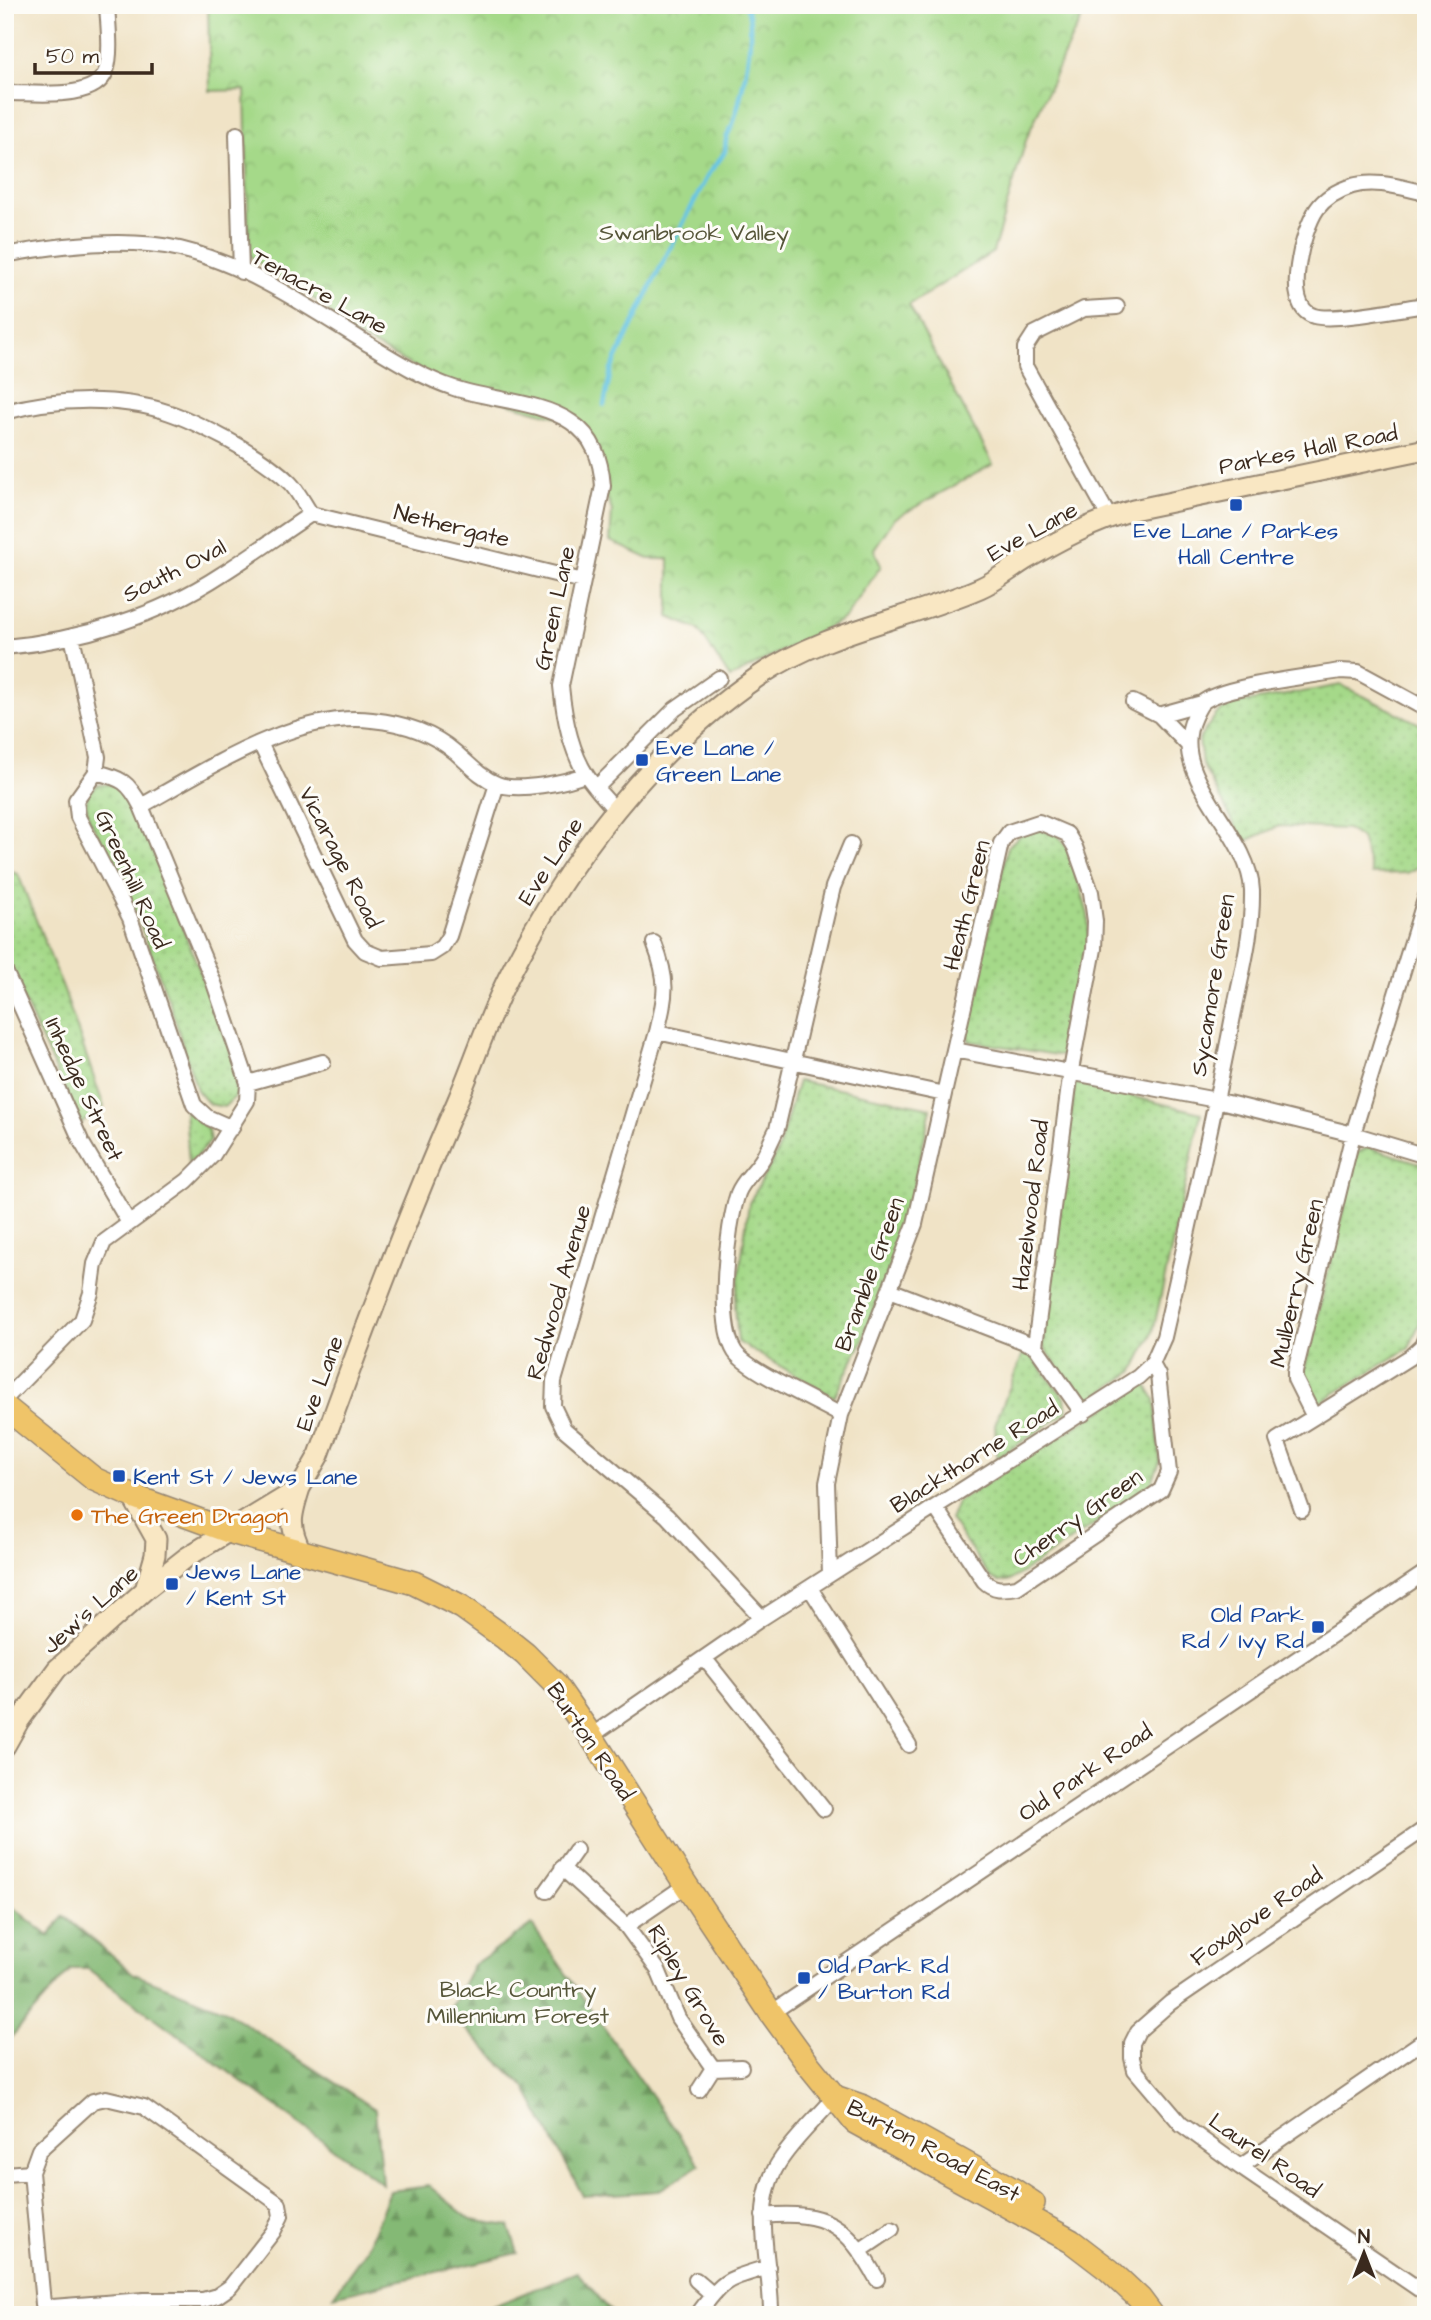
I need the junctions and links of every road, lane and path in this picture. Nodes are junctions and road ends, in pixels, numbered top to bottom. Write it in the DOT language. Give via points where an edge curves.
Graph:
graph roads {
  1 [pos="107,5"];
  2 [pos="5,93"];
  3 [pos="237,134"];
  4 [pos="1426,193"];
  5 [pos="5,255"];
  6 [pos="241,272"];
  7 [pos="1426,304"];
  8 [pos="1116,307"];
  9 [pos="5,412"];
  10 [pos="593,445"];
  11 [pos="1426,449"];
  12 [pos="1199,495"];
  13 [pos="311,514"];
  14 [pos="1109,517"];
  15 [pos="583,581"];
  16 [pos="72,636"];
  17 [pos="5,647"];
  18 [pos="719,678"];
  19 [pos="1133,702"];
  20 [pos="1202,703"];
  21 [pos="1426,709"];
  22 [pos="1159,715"];
  23 [pos="260,743"];
  24 [pos="1187,744"];
  25 [pos="96,772"];
  26 [pos="586,774"];
  27 [pos="497,784"];
  28 [pos="596,788"];
  29 [pos="141,806"];
  30 [pos="615,810"];
  31 [pos="851,844"];
  32 [pos="1426,896"];
  33 [pos="654,943"];
  34 [pos="5,971"];
  35 [pos="657,1032"];
  36 [pos="954,1050"];
  37 [pos="323,1062"];
  38 [pos="792,1062"];
  39 [pos="1070,1070"];
  40 [pos="248,1083"];
  41 [pos="944,1094"];
  42 [pos="1216,1100"];
  43 [pos="232,1128"];
  44 [pos="1353,1134"];
  45 [pos="1426,1156"];
  46 [pos="129,1223"];
  47 [pos="890,1290"];
  48 [pos="1426,1336"];
  49 [pos="1035,1346"];
  50 [pos="1152,1364"];
  51 [pos="5,1399"];
  52 [pos="5,1407"];
  53 [pos="1083,1414"];
  54 [pos="841,1415"];
  55 [pos="1314,1417"];
  56 [pos="300,1488"];
  57 [pos="132,1496"];
  58 [pos="935,1507"];
  59 [pos="1302,1510"];
  60 [pos="231,1532"];
  61 [pos="302,1553"];
  62 [pos="1426,1572"];
  63 [pos="830,1574"];
  64 [pos="810,1588"];
  65 [pos="145,1590"];
  66 [pos="762,1618"];
  67 [pos="705,1659"];
  68 [pos="592,1736"];
  69 [pos="909,1745"];
  70 [pos="5,1746"];
  71 [pos="824,1809"];
  72 [pos="1426,1828"];
  73 [pos="576,1850"];
  74 [pos="562,1868"];
  75 [pos="686,1885"];
  76 [pos="547,1891"];
  77 [pos="626,1926"];
  78 [pos="771,2013"];
  79 [pos="1426,2039"];
  80 [pos="1132,2057"];
  81 [pos="740,2067"];
  82 [pos="713,2068"];
  83 [pos="699,2090"];
  84 [pos="835,2098"];
  85 [pos="1240,2167"];
  86 [pos="31,2172"];
  87 [pos="5,2174"];
  88 [pos="763,2216"];
  89 [pos="892,2229"];
  90 [pos="861,2250"];
  91 [pos="768,2267"];
  92 [pos="877,2279"];
  93 [pos="696,2280"];
  94 [pos="712,2294"];
  95 [pos="1426,2294"];
  96 [pos="698,2314"];
  97 [pos="771,2315"];
  98 [pos="1152,2315"];
  99 [pos="1170,2315"];
  1 -- 2 [label="street" via="108,58 101,81 77,92"];
  3 -- 6 [label="street"];
  4 -- 7 [label="street" via="1374,183 1329,196 1316,209 1309,226 1300,254 1296,294 1301,307 1312,316"];
  5 -- 6 [label="street, Tenacre Lane" via="102,244 156,246 213,259"];
  6 -- 10 [label="street, Tenacre Lane" via="283,292 400,364 453,388 545,410 584,431"];
  8 -- 14 [label="street" via="1084,309 1034,334 1025,348 1026,366"];
  9 -- 13 [label="street" via="34,404 88,402 167,412 253,453 291,484"];
  10 -- 15 [label="street, Green Lane" via="603,486"];
  11 -- 12 [label="street, Parkes Hall Road"];
  12 -- 14 [label="street, Eve Lane"];
  13 -- 15 [label="street, Nethergate"];
  13 -- 16 [label="street, South Oval" via="209,582 143,616"];
  14 -- 30 [label="street, Eve Lane" via="1081,528 982,587 818,644 762,675 713,710"];
  15 -- 26 [label="street, Green Lane" via="561,686 567,726"];
  16 -- 17 [label="street, South Oval"];
  16 -- 25 [label="street" via="98,757"];
  18 -- 28 [label="street" via="675,709"];
  19 -- 22 [label="street"];
  20 -- 21 [label="street" via="1230,691 1340,671 1358,672"];
  20 -- 22 [label="street"];
  20 -- 24 [label="street"];
  22 -- 24 [label="street"];
  23 -- 27 [label="street" via="331,721 369,719 404,725 430,735"];
  23 -- 27 [label="street, Vicarage Road" via="355,940 365,951 382,958 431,954 450,936"];
  23 -- 29 [label="street"];
  24 -- 42 [label="street, Sycamore Green" via="1193,767 1245,861 1252,887 1251,919"];
  25 -- 29 [label="street, Greenhill Road" via="129,785"];
  25 -- 43 [label="street, Greenhill Road" via="76,800 78,817 130,918 194,1105 207,1117"];
  26 -- 27 [label="street" via="544,784"];
  26 -- 28 [label="street, Green Lane"];
  28 -- 30 [label="street, Green Lane"];
  29 -- 40 [label="street, Greenhill Road" via="214,983"];
  30 -- 56 [label="street, Eve Lane" via="556,892 496,1004 411,1208 319,1455"];
  31 -- 38 [label="street" via="833,887"];
  32 -- 44 [label="street"];
  33 -- 35 [label="street, Redwood Avenue" via="664,968 666,993"];
  34 -- 46 [label="street, Inhedge Street" via="82,1143"];
  35 -- 38 [label="street"];
  35 -- 66 [label="street, Redwood Avenue" via="554,1381 553,1406 564,1429 667,1516"];
  36 -- 39 [label="street"];
  36 -- 39 [label="street, Heath Green" via="1001,843 1009,832 1039,822 1067,834 1075,847 1091,892 1095,922 1094,949"];
  36 -- 41 [label="street, Heath Green"];
  37 -- 40 [label="street"];
  38 -- 41 [label="street"];
  38 -- 54 [label="street" via="777,1129 739,1190 725,1277 725,1326 735,1352 750,1366"];
  39 -- 42 [label="street"];
  39 -- 49 [label="street, Hazelwood Road"];
  40 -- 43 [label="street" via="247,1101"];
  41 -- 47 [label="street, Bramble Green" via="915,1224"];
  42 -- 44 [label="street, Sycamore Green"];
  42 -- 50 [label="street, Blackthorne Road" via="1164,1337"];
  43 -- 46 [label="street" via="214,1155 187,1181"];
  44 -- 45 [label="street"];
  44 -- 55 [label="street, Mulberry Green" via="1295,1372"];
  46 -- 51 [label="street" via="104,1242 82,1320"];
  47 -- 49 [label="street"];
  47 -- 54 [label="street, Bramble Green"];
  48 -- 55 [label="street" via="1410,1357"];
  49 -- 53 [label="street"];
  50 -- 53 [label="street, Blackthorne Road"];
  50 -- 58 [label="street, Cherry Green" via="1158,1375 1169,1472 1161,1490 1017,1587 990,1587"];
  52 -- 57 [label="main road, Burton Road" via="94,1479"];
  53 -- 58 [label="street, Blackthorne Road"];
  54 -- 63 [label="street, Bramble Green" via="827,1483"];
  55 -- 59 [label="street" via="1276,1440"];
  56 -- 60 [label="street, Eve Lane"];
  56 -- 61 [label="street" via="291,1518"];
  57 -- 60 [label="main road, Burton Road"];
  57 -- 65 [label="street" via="156,1539"];
  58 -- 63 [label="street, Blackthorne Road"];
  60 -- 61 [label="main road, Burton Road"];
  60 -- 65 [label="street, Jew's Lane" via="187,1557"];
  61 -- 68 [label="main road, Burton Road" via="414,1583 462,1607 525,1654 555,1684"];
  62 -- 78 [label="street, Old Park Road"];
  63 -- 64 [label="street, Blackthorne Road"];
  64 -- 66 [label="street, Blackthorne Road"];
  64 -- 69 [label="street"];
  65 -- 70 [label="street, Jew's Lane" via="57,1669"];
  66 -- 67 [label="street, Blackthorne Road"];
  67 -- 68 [label="street, Blackthorne Road"];
  67 -- 71 [label="street"];
  68 -- 75 [label="main road, Burton Road"];
  72 -- 80 [label="street, Foxglove Road" via="1170,2003 1138,2031"];
  73 -- 74 [label="street"];
  74 -- 76 [label="street"];
  74 -- 77 [label="street, Ripley Grove"];
  75 -- 77 [label="street, Ripley Grove"];
  75 -- 78 [label="main road, Burton Road"];
  77 -- 82 [label="street, Ripley Grove" via="658,1970 678,2018"];
  78 -- 84 [label="main road, Burton Road"];
  79 -- 85 [label="street"];
  80 -- 85 [label="street, Laurel Road" via="1135,2070 1181,2124"];
  81 -- 82 [label="street, Ripley Grove"];
  82 -- 83 [label="street, Ripley Grove"];
  84 -- 88 [label="street" via="782,2158 767,2185"];
  84 -- 98 [label="main road, Burton Road East" via="855,2122 1071,2241 1109,2270"];
  84 -- 99 [label="main road, Burton Road East" via="864,2107 1012,2189 1097,2246"];
  85 -- 95 [label="street, Laurel Road"];
  86 -- 86 [label="street" via="39,2150 80,2110 93,2101 120,2100 144,2107 274,2199 281,2216 230,2287 217,2296 52,2308 43,2304 41,2296"];
  86 -- 87 [label="street"];
  88 -- 90 [label="street" via="821,2218"];
  88 -- 91 [label="street"];
  89 -- 90 [label="street"];
  90 -- 92 [label="street"];
  91 -- 94 [label="street" via="728,2279"];
  91 -- 97 [label="street"];
  93 -- 94 [label="street"];
  94 -- 96 [label="street"];
}
